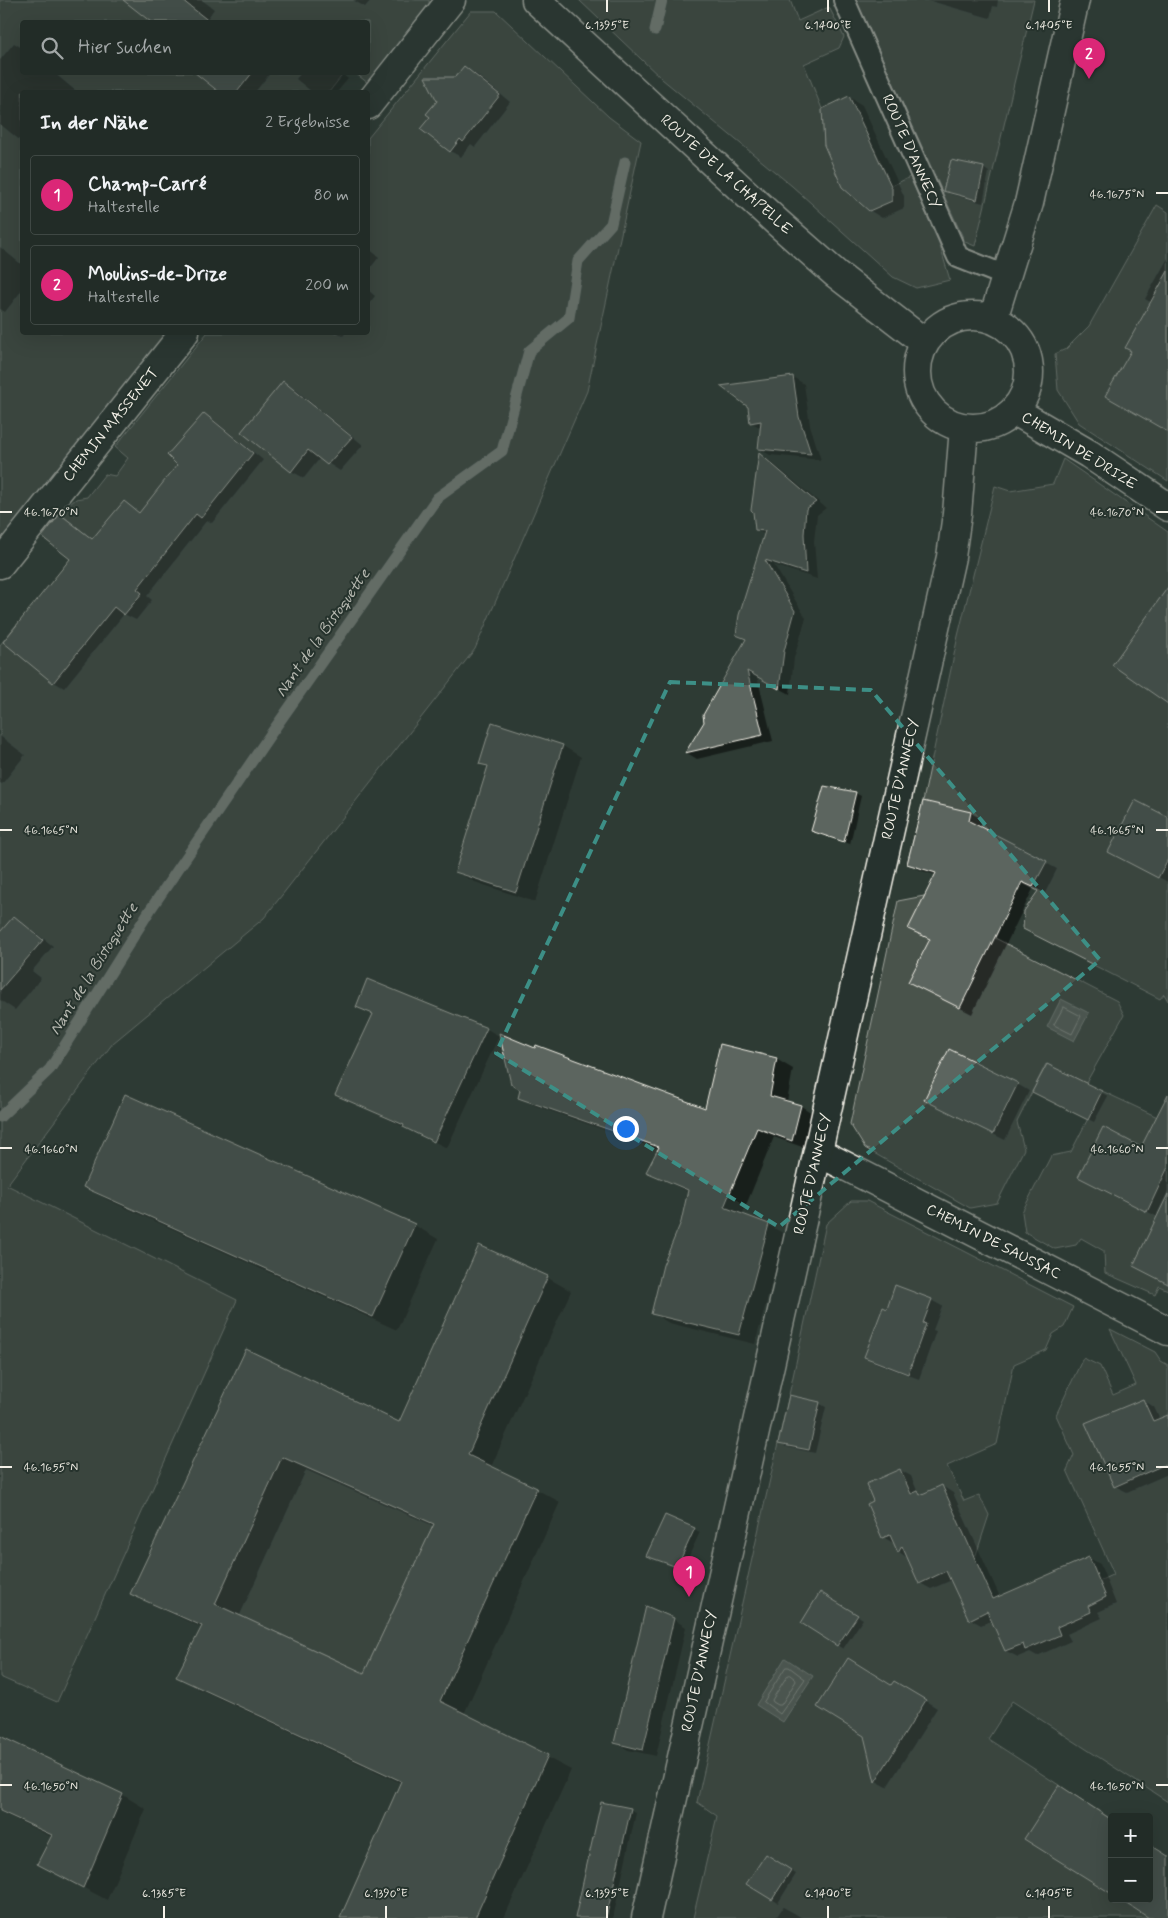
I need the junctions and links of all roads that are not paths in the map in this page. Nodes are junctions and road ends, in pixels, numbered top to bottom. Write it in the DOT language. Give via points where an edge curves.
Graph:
graph roads {
  1 [pos="451,0"];
  2 [pos="536,0"];
  3 [pos="844,0"];
  4 [pos="1075,0"];
  5 [pos="370,102"];
  6 [pos="1006,276"];
  7 [pos="993,319"];
  8 [pos="183,335"];
  9 [pos="924,342"];
  10 [pos="1015,411"];
  11 [pos="964,428"];
  12 [pos="1168,507"];
  13 [pos="0,564"];
  14 [pos="818,1152"];
  15 [pos="1168,1331"];
  16 [pos="646,1918"];
  1 -- 5 [label="main road"];
  2 -- 9 [label="main road, ROUTE DE LA CHAPELLE" via="836,274"];
  3 -- 6 [label="lane, ROUTE D'ANNECY" via="958,257"];
  4 -- 6 [label="main road" via="1029,203"];
  6 -- 7 [label="main road"];
  7 -- 9 [label="main road" via="974,315 954,318 939,326"];
  7 -- 10 [label="main road" via="1020,339 1028,356 1029,382"];
  8 -- 13 [label="main road, CHEMIN MASSENET"];
  9 -- 11 [label="main road" via="918,356 916,377 921,395 931,410 948,423"];
  10 -- 11 [label="main road" via="990,425"];
  10 -- 12 [label="main road, CHEMIN DE DRIZE" via="1090,454"];
  11 -- 14 [label="main road, ROUTE D'ANNECY" via="951,557"];
  14 -- 15 [label="main road, CHEMIN DE SAUSSAC"];
  14 -- 16 [label="main road, ROUTE D'ANNECY"];
}
